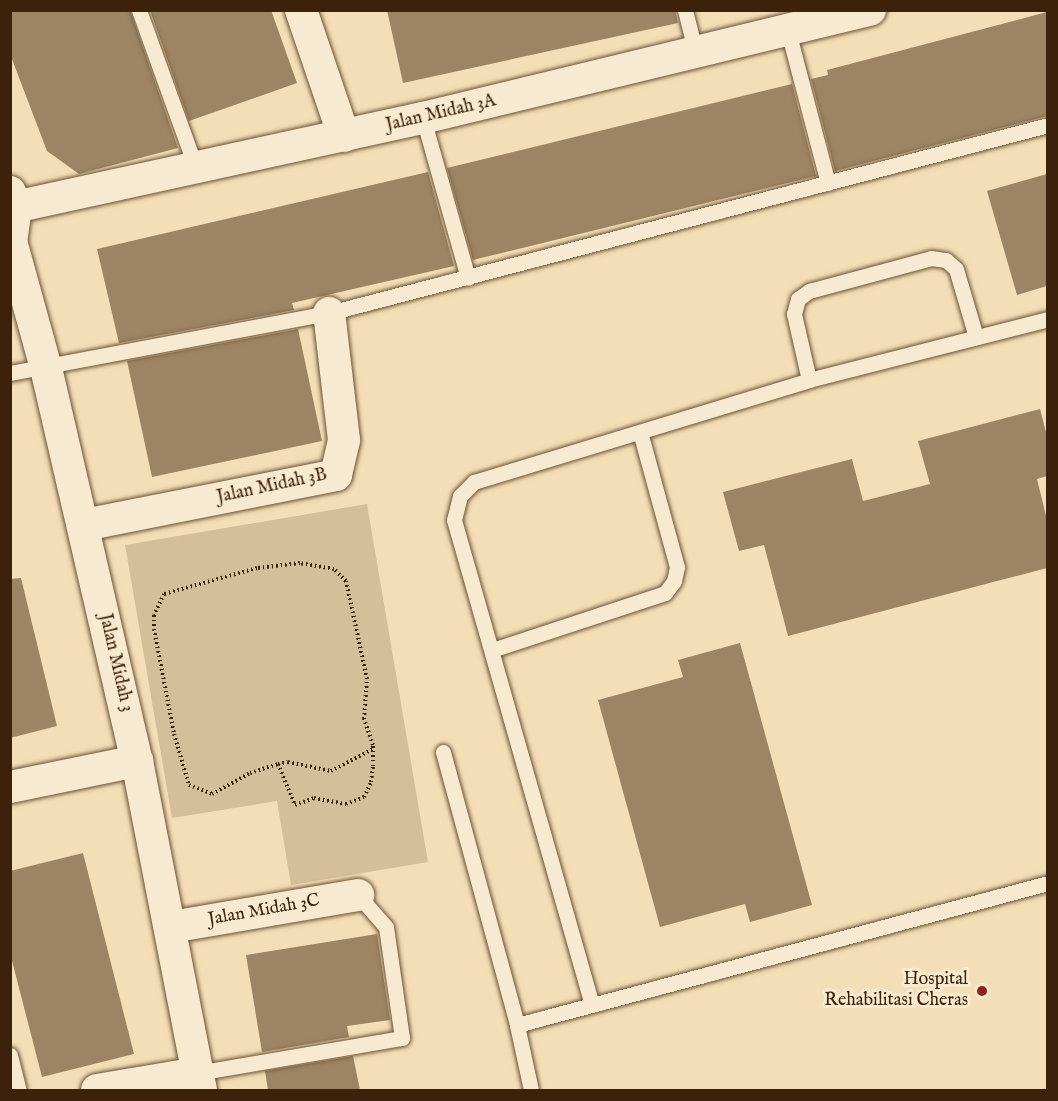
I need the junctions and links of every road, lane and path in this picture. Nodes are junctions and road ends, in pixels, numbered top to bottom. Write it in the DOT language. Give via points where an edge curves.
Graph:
graph roads {
  1 [pos="139,10"];
  2 [pos="301,10"];
  3 [pos="685,10"];
  4 [pos="870,10"];
  5 [pos="788,31"];
  6 [pos="696,54"];
  7 [pos="423,118"];
  8 [pos="1047,125"];
  9 [pos="344,136"];
  10 [pos="196,168"];
  11 [pos="828,183"];
  12 [pos="12,202"];
  13 [pos="10,241"];
  14 [pos="468,278"];
  15 [pos="329,313"];
  16 [pos="1047,319"];
  17 [pos="976,336"];
  18 [pos="46,368"];
  19 [pos="10,373"];
  20 [pos="809,380"];
  21 [pos="640,432"];
  22 [pos="84,525"];
  23 [pos="492,650"];
  24 [pos="373,749"];
  25 [pos="443,752"];
  26 [pos="137,760"];
  27 [pos="278,764"];
  28 [pos="10,788"];
  29 [pos="1047,883"];
  30 [pos="358,895"];
  31 [pos="171,927"];
  32 [pos="592,1005"];
  33 [pos="517,1025"];
  34 [pos="10,1055"];
  35 [pos="199,1082"];
  36 [pos="20,1090"];
  37 [pos="97,1090"];
  38 [pos="531,1090"];
  1 -- 10 [label="lane"];
  2 -- 9 [label="street"];
  3 -- 6 [label="lane"];
  4 -- 5 [label="street, Jalan Midah 3A"];
  5 -- 6 [label="street, Jalan Midah 3A"];
  5 -- 11 [label="lane"];
  6 -- 7 [label="street, Jalan Midah 3A"];
  7 -- 9 [label="street, Jalan Midah 3A"];
  7 -- 14 [label="lane"];
  8 -- 11 [label="lane"];
  9 -- 10 [label="street, Jalan Midah 3A"];
  10 -- 12 [label="street, Jalan Midah 3A"];
  11 -- 14 [label="lane"];
  12 -- 13 [label="street, Jalan Midah 3"];
  13 -- 18 [label="street, Jalan Midah 3"];
  14 -- 15 [label="lane"];
  15 -- 18 [label="lane"];
  15 -- 22 [label="street, Jalan Midah 3B" via="344,440 336,475"];
  16 -- 17 [label="lane"];
  17 -- 20 [label="lane"];
  17 -- 20 [label="lane" via="956,269 931,258 809,291 798,299 794,314"];
  18 -- 19 [label="lane"];
  18 -- 22 [label="street, Jalan Midah 3"];
  20 -- 21 [label="lane"];
  21 -- 23 [label="lane" via="677,567 674,581 665,593"];
  21 -- 23 [label="lane" via="474,482 460,496 453,520"];
  22 -- 26 [label="street, Jalan Midah 3"];
  23 -- 32 [label="lane"];
  24 -- 27 [label="path" via="331,771"];
  24 -- 27 [label="path" via="371,782 364,797 346,804 314,798 295,805"];
  24 -- 27 [label="path" via="364,719 367,679 354,610 346,581 334,569 300,563 257,568 164,594 154,615 154,629 174,734 189,785 212,794"];
  25 -- 33 [label="lane"];
  26 -- 28 [label="street"];
  26 -- 31 [label="street, Jalan Midah 3"];
  29 -- 32 [label="lane"];
  30 -- 31 [label="street, Jalan Midah 3C"];
  30 -- 35 [label="lane" via="386,927 402,1038"];
  31 -- 35 [label="street, Jalan Midah 3"];
  32 -- 33 [label="lane"];
  33 -- 38 [label="lane"];
  34 -- 36 [label="lane"];
  35 -- 37 [label="street"];
}
